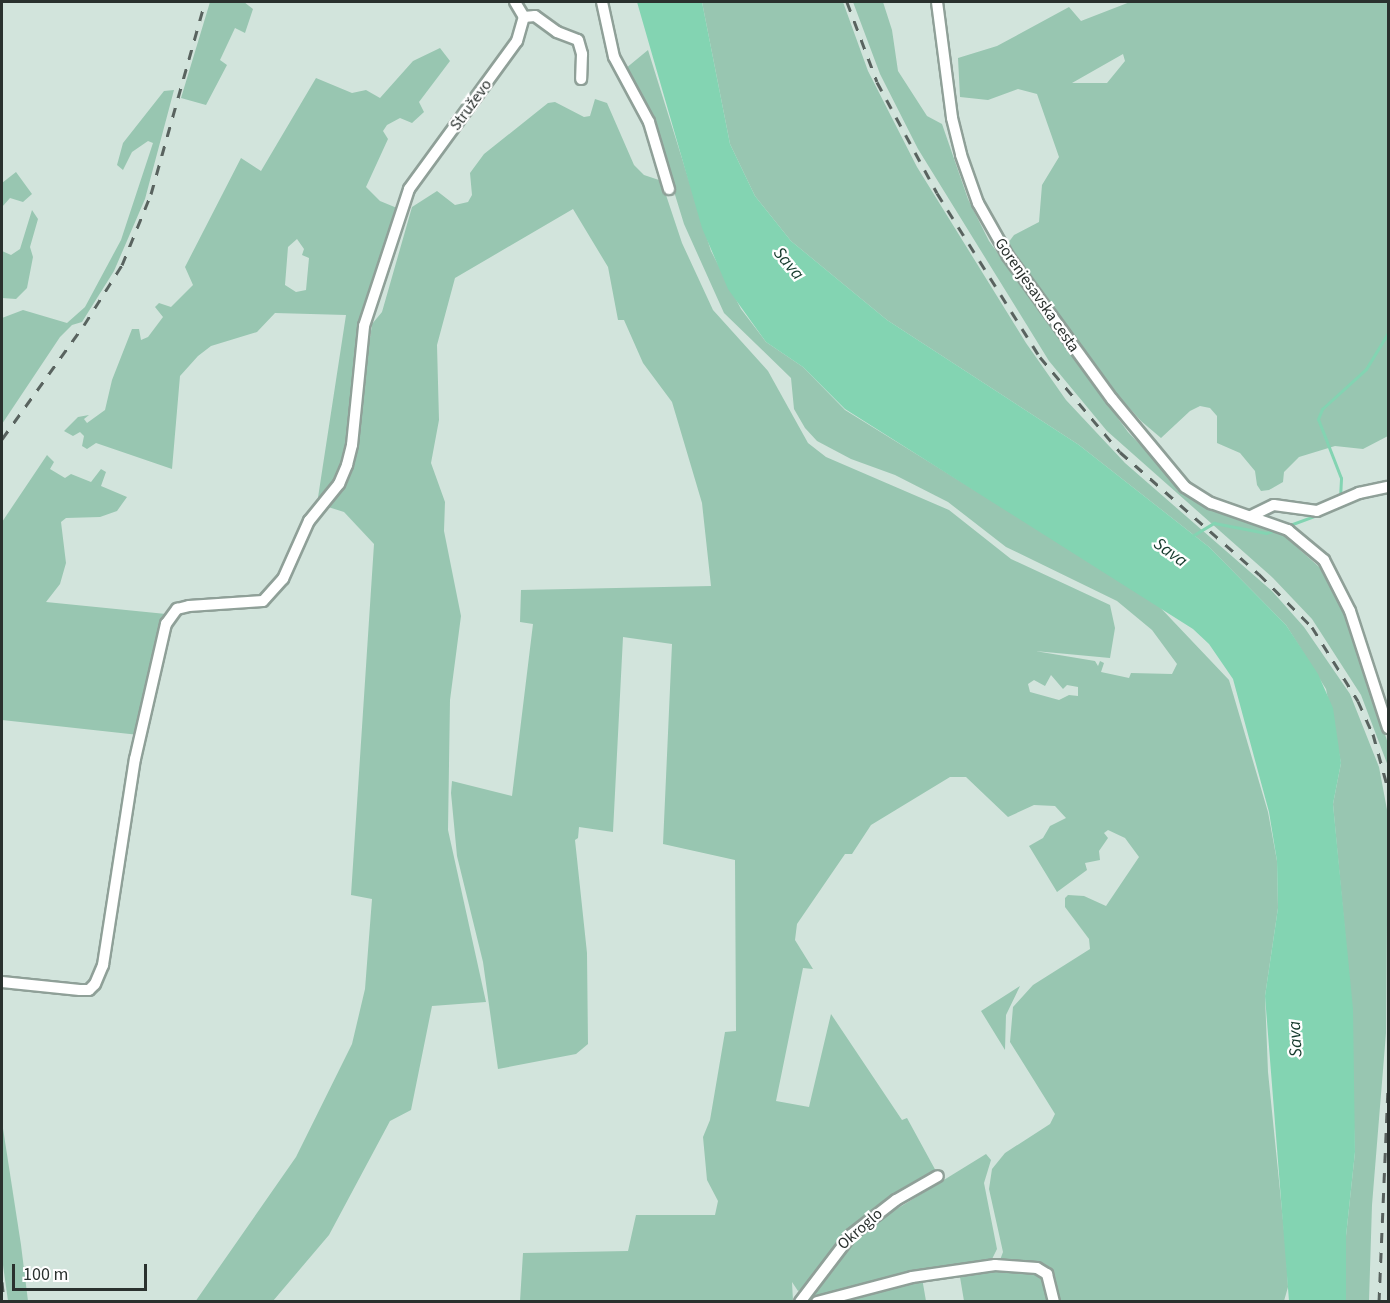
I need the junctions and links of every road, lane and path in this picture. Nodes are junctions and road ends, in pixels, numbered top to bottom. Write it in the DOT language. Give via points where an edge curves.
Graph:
graph roads {
  1 [pos="515,2"];
  2 [pos="602,2"];
  3 [pos="937,2"];
  4 [pos="524,17"];
  5 [pos="581,79"];
  6 [pos="669,189"];
  7 [pos="1389,487"];
  8 [pos="1251,516"];
  9 [pos="1389,728"];
  10 [pos="2,982"];
  11 [pos="938,1176"];
  12 [pos="800,1302"];
  13 [pos="817,1302"];
  14 [pos="1054,1302"];
  1 -- 4 [label="street"];
  2 -- 6 [label="street" via="614,57 649,122"];
  3 -- 8 [label="street, Gorenjesavska cesta" via="955,133 978,203 992,229 1074,349 1172,473 1199,497"];
  4 -- 5 [label="street" via="535,16 557,32 578,40"];
  4 -- 10 [label="street, Struževo" via="517,41 409,189 368,310 352,446 339,484 309,521 274,592 254,603 177,609 166,624 135,759 100,974 89,990"];
  7 -- 8 [label="street" via="1340,500 1317,511 1274,505"];
  8 -- 9 [label="street, Gorenjesavska cesta" via="1284,527 1319,555 1341,588"];
  11 -- 12 [label="street, Okroglo" via="896,1200 851,1235 828,1260"];
  13 -- 14 [label="street" via="912,1277 994,1265 1037,1268 1047,1274"];
}
